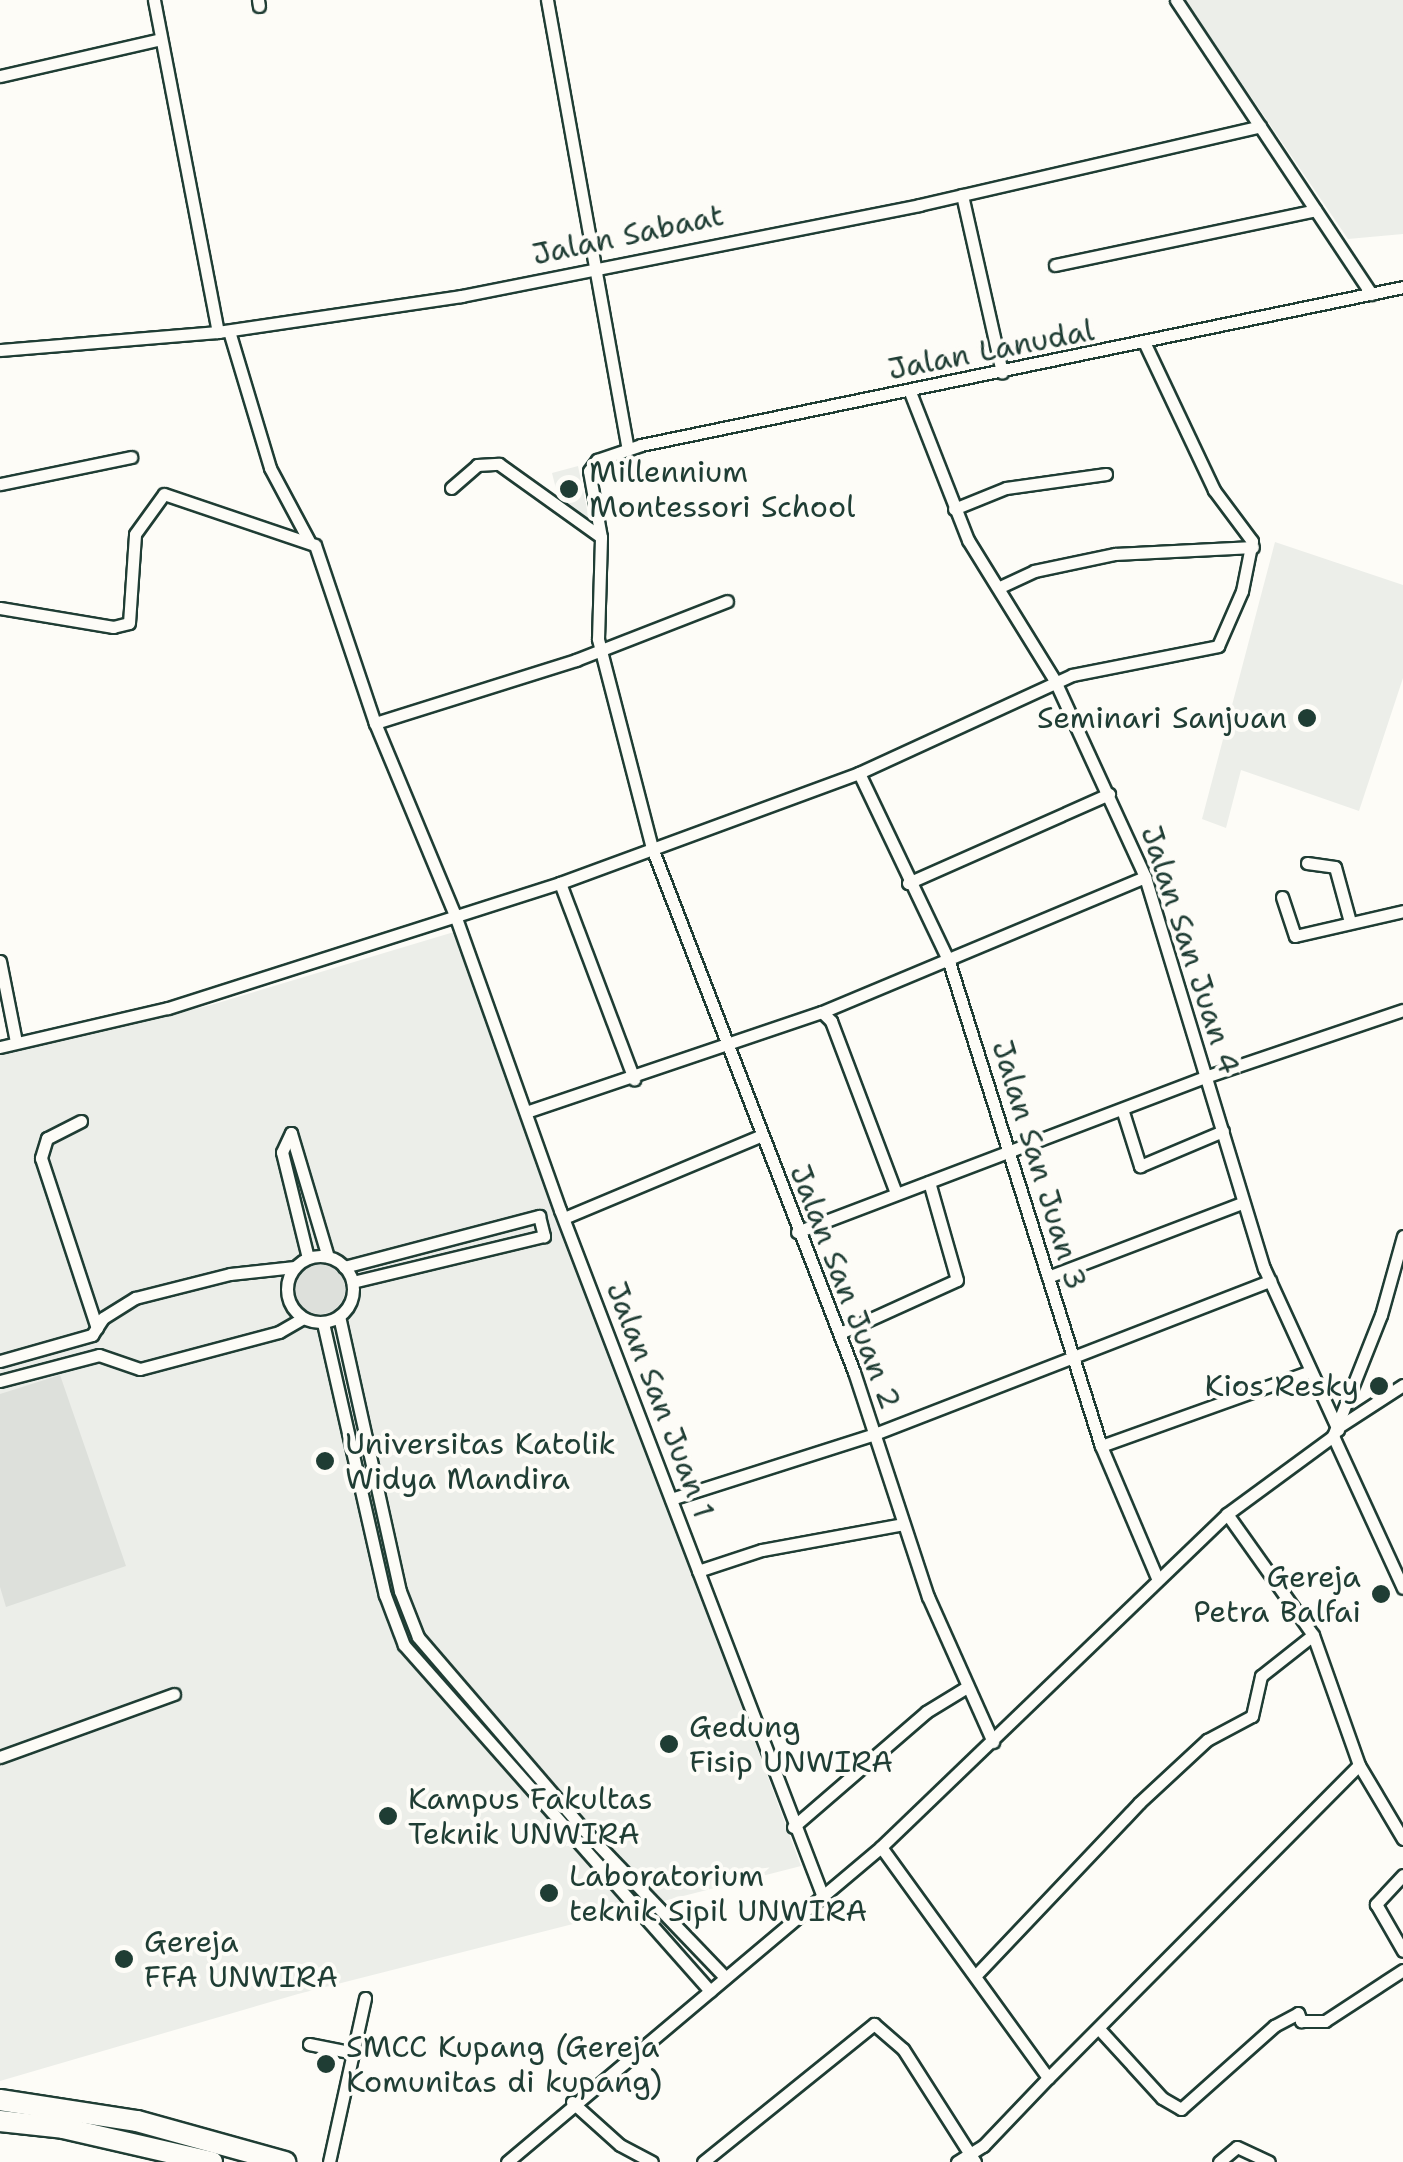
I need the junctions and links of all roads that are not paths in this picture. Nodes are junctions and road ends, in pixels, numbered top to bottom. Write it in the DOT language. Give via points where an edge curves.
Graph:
graph roads {
  1 [pos="154,0"];
  2 [pos="547,0"];
  3 [pos="1176,0"];
  4 [pos="162,38"];
  5 [pos="0,76"];
  6 [pos="1260,126"];
  7 [pos="962,194"];
  8 [pos="1316,210"];
  9 [pos="1055,265"];
  10 [pos="591,268"];
  11 [pos="1403,288"];
  12 [pos="1372,294"];
  13 [pos="223,332"];
  14 [pos="1144,344"];
  15 [pos="0,350"];
  16 [pos="1002,373"];
  17 [pos="910,392"];
  18 [pos="628,449"];
  19 [pos="130,457"];
  20 [pos="592,466"];
  21 [pos="1106,474"];
  22 [pos="0,484"];
  23 [pos="451,488"];
  24 [pos="954,509"];
  25 [pos="600,537"];
  26 [pos="309,541"];
  27 [pos="1253,546"];
  28 [pos="1000,587"];
  29 [pos="727,601"];
  30 [pos="0,608"];
  31 [pos="601,651"];
  32 [pos="1056,681"];
  33 [pos="375,724"];
  34 [pos="859,773"];
  35 [pos="1110,794"];
  36 [pos="652,848"];
  37 [pos="1307,864"];
  38 [pos="1145,877"];
  39 [pos="908,882"];
  40 [pos="560,883"];
  41 [pos="1282,897"];
  42 [pos="1403,911"];
  43 [pos="456,918"];
  44 [pos="1350,922"];
  45 [pos="0,961"];
  46 [pos="950,962"];
  47 [pos="1403,1010"];
  48 [pos="822,1012"];
  49 [pos="16,1042"];
  50 [pos="0,1047"];
  51 [pos="727,1047"];
  52 [pos="1206,1077"];
  53 [pos="634,1078"];
  54 [pos="526,1112"];
  55 [pos="1123,1112"];
  56 [pos="81,1121"];
  57 [pos="1223,1130"];
  58 [pos="760,1136"];
  59 [pos="1010,1154"];
  60 [pos="929,1182"];
  61 [pos="896,1194"];
  62 [pos="1242,1202"];
  63 [pos="564,1218"];
  64 [pos="797,1232"];
  65 [pos="1403,1236"];
  66 [pos="427,1248"];
  67 [pos="328,1257"];
  68 [pos="308,1258"];
  69 [pos="432,1266"];
  70 [pos="295,1267"];
  71 [pos="344,1267"];
  72 [pos="1048,1277"];
  73 [pos="1270,1281"];
  74 [pos="352,1282"];
  75 [pos="339,1316"];
  76 [pos="303,1318"];
  77 [pos="324,1322"];
  78 [pos="97,1328"];
  79 [pos="840,1333"];
  80 [pos="1073,1360"];
  81 [pos="0,1361"];
  82 [pos="1310,1372"];
  83 [pos="0,1380"];
  84 [pos="1403,1385"];
  85 [pos="363,1422"];
  86 [pos="346,1426"];
  87 [pos="1337,1431"];
  88 [pos="874,1434"];
  89 [pos="1101,1446"];
  90 [pos="670,1499"];
  91 [pos="1228,1514"];
  92 [pos="904,1524"];
  93 [pos="698,1571"];
  94 [pos="1157,1578"];
  95 [pos="1403,1588"];
  96 [pos="1313,1635"];
  97 [pos="967,1687"];
  98 [pos="174,1694"];
  99 [pos="993,1742"];
  100 [pos="0,1757"];
  101 [pos="1359,1765"];
  102 [pos="792,1826"];
  103 [pos="1403,1839"];
  104 [pos="880,1847"];
  105 [pos="624,1872"];
  106 [pos="1403,1875"];
  107 [pos="611,1884"];
  108 [pos="823,1896"];
  109 [pos="1403,1951"];
  110 [pos="1403,1970"];
  111 [pos="976,1975"];
  112 [pos="725,1977"];
  113 [pos="710,1991"];
  114 [pos="365,1998"];
  115 [pos="1100,2030"];
  116 [pos="310,2044"];
  117 [pos="354,2054"];
  118 [pos="1048,2078"];
  119 [pos="0,2100"];
  120 [pos="572,2102"];
  121 [pos="0,2122"];
  122 [pos="973,2158"];
  123 [pos="278,2161"];
  124 [pos="212,2162"];
  125 [pos="329,2162"];
  126 [pos="506,2162"];
  127 [pos="652,2162"];
  128 [pos="703,2162"];
  129 [pos="957,2162"];
  130 [pos="1218,2162"];
  131 [pos="1269,2162"];
  1 -- 4 [label="street, Jalan San Juan 1"];
  2 -- 10 [label="street"];
  3 -- 6 [label="street"];
  4 -- 5 [label="street"];
  4 -- 13 [label="street, Jalan San Juan 1"];
  6 -- 7 [label="street, Jalan Sabaat"];
  6 -- 8 [label="street"];
  7 -- 10 [label="street, Jalan Sabaat"];
  7 -- 16 [label="street"];
  8 -- 9 [label="street"];
  8 -- 12 [label="street"];
  10 -- 13 [label="street, Jalan Sabaat" via="462,296"];
  10 -- 18 [label="street"];
  11 -- 12 [label="street, Jalan Lanudal"];
  12 -- 14 [label="street, Jalan Lanudal"];
  13 -- 15 [label="street, Jalan Sabaat"];
  13 -- 26 [label="street, Jalan San Juan 1" via="270,468"];
  14 -- 16 [label="street, Jalan Lanudal"];
  14 -- 27 [label="street" via="1214,490 1245,524"];
  16 -- 17 [label="street, Jalan Lanudal"];
  17 -- 18 [label="street, Jalan Lanudal"];
  17 -- 24 [label="street, Jalan San Juan 4"];
  18 -- 20 [label="street, Jalan Lanudal"];
  19 -- 22 [label="street"];
  20 -- 25 [label="street, Jalan San Juan 2"];
  21 -- 24 [label="street" via="1006,488"];
  23 -- 25 [label="street" via="477,465 499,464"];
  24 -- 28 [label="street, Jalan San Juan 4"];
  25 -- 31 [label="street, Jalan San Juan 2"];
  26 -- 30 [label="street" via="164,494 135,534 129,623"];
  26 -- 33 [label="street, Jalan San Juan 1"];
  27 -- 28 [label="street" via="1116,554 1034,571"];
  27 -- 32 [label="street" via="1218,646 1111,664"];
  28 -- 32 [label="street, Jalan San Juan 4"];
  29 -- 31 [label="street"];
  31 -- 33 [label="street"];
  31 -- 36 [label="street, Jalan San Juan 2"];
  32 -- 34 [label="street"];
  32 -- 35 [label="street, Jalan San Juan 4"];
  33 -- 43 [label="street, Jalan San Juan 1"];
  34 -- 36 [label="street"];
  34 -- 39 [label="street, Jalan San Juan 3"];
  35 -- 38 [label="street, Jalan San Juan 4"];
  35 -- 39 [label="street"];
  36 -- 40 [label="street"];
  36 -- 51 [label="street, Jalan San Juan 2"];
  37 -- 44 [label="street" via="1338,870"];
  38 -- 46 [label="street"];
  38 -- 52 [label="street, Jalan San Juan 4"];
  39 -- 46 [label="street, Jalan San Juan 3"];
  40 -- 43 [label="street"];
  40 -- 53 [label="street"];
  41 -- 44 [label="street" via="1295,936"];
  42 -- 44 [label="street"];
  43 -- 49 [label="street" via="168,1008"];
  43 -- 54 [label="street, Jalan San Juan 1"];
  45 -- 49 [label="street"];
  46 -- 48 [label="street"];
  46 -- 59 [label="street, Jalan San Juan 3"];
  47 -- 52 [label="street"];
  48 -- 51 [label="street"];
  48 -- 61 [label="street" via="834,1027"];
  49 -- 50 [label="street"];
  51 -- 53 [label="street"];
  51 -- 58 [label="street, Jalan San Juan 2"];
  52 -- 55 [label="street"];
  52 -- 57 [label="street, Jalan San Juan 4"];
  53 -- 54 [label="street"];
  54 -- 63 [label="street, Jalan San Juan 1"];
  55 -- 57 [label="street" via="1140,1166"];
  55 -- 59 [label="street"];
  56 -- 78 [label="street" via="47,1138 41,1158"];
  57 -- 62 [label="street, Jalan San Juan 4"];
  58 -- 63 [label="street"];
  58 -- 64 [label="street, Jalan San Juan 2"];
  59 -- 60 [label="street"];
  59 -- 72 [label="street, Jalan San Juan 3"];
  60 -- 61 [label="street"];
  60 -- 79 [label="street" via="957,1280"];
  61 -- 64 [label="street"];
  62 -- 72 [label="street"];
  62 -- 73 [label="street, Jalan San Juan 4"];
  63 -- 90 [label="street, Jalan San Juan 1"];
  64 -- 79 [label="street, Jalan San Juan 2"];
  65 -- 87 [label="street"];
  66 -- 69 [label="street"];
  66 -- 69 [label="street" via="539,1216 544,1236"];
  66 -- 71 [label="street"];
  67 -- 68 [label="street"];
  67 -- 68 [label="street" via="291,1132 282,1147"];
  67 -- 71 [label="street"];
  68 -- 70 [label="street"];
  69 -- 74 [label="street"];
  70 -- 76 [label="street" via="288,1298"];
  70 -- 78 [label="street" via="230,1274 136,1298"];
  71 -- 74 [label="street"];
  72 -- 80 [label="street, Jalan San Juan 3"];
  73 -- 80 [label="street"];
  73 -- 82 [label="street, Jalan San Juan 4"];
  74 -- 75 [label="street"];
  75 -- 77 [label="street"];
  75 -- 85 [label="street"];
  76 -- 77 [label="street"];
  76 -- 83 [label="street" via="251,1340 140,1370 99,1355"];
  77 -- 86 [label="street"];
  78 -- 81 [label="street"];
  79 -- 88 [label="street, Jalan San Juan 2"];
  80 -- 88 [label="street"];
  80 -- 89 [label="street, Jalan San Juan 3"];
  82 -- 87 [label="street, Jalan San Juan 4"];
  82 -- 89 [label="street"];
  84 -- 87 [label="street"];
  85 -- 86 [label="street"];
  85 -- 105 [label="street" via="400,1591 418,1637"];
  86 -- 107 [label="street" via="385,1595 404,1645"];
  87 -- 91 [label="street"];
  87 -- 95 [label="street, Jalan San Juan 4"];
  88 -- 90 [label="street"];
  88 -- 92 [label="street, Jalan San Juan 2"];
  89 -- 94 [label="street, Jalan San Juan 3"];
  90 -- 93 [label="street, Jalan San Juan 1"];
  91 -- 94 [label="street"];
  91 -- 96 [label="street"];
  92 -- 93 [label="street" via="762,1550"];
  92 -- 97 [label="street, Jalan San Juan 2"];
  93 -- 102 [label="street, Jalan San Juan 1"];
  94 -- 99 [label="street"];
  96 -- 101 [label="street"];
  96 -- 111 [label="street" via="1261,1676 1252,1716 1207,1740"];
  97 -- 99 [label="street, Jalan San Juan 2"];
  97 -- 102 [label="street" via="926,1712"];
  98 -- 100 [label="street"];
  99 -- 104 [label="street"];
  101 -- 103 [label="street"];
  101 -- 115 [label="street"];
  102 -- 108 [label="street, Jalan San Juan 1"];
  104 -- 108 [label="street"];
  104 -- 111 [label="street"];
  105 -- 107 [label="street"];
  105 -- 112 [label="street"];
  106 -- 109 [label="street" via="1376,1904"];
  107 -- 113 [label="street"];
  108 -- 112 [label="street"];
  110 -- 115 [label="street" via="1325,2022 1300,2021 1298,2012 1274,2026 1182,2109 1162,2098"];
  111 -- 118 [label="street"];
  112 -- 113 [label="street"];
  113 -- 120 [label="street"];
  114 -- 117 [label="street"];
  115 -- 118 [label="street"];
  116 -- 117 [label="street"];
  117 -- 125 [label="street"];
  118 -- 122 [label="street"];
  119 -- 123 [label="highway" via="136,2121"];
  120 -- 126 [label="street"];
  120 -- 127 [label="street" via="620,2145"];
  121 -- 124 [label="highway" via="62,2128"];
  122 -- 128 [label="street" via="903,2049 874,2024"];
  122 -- 129 [label="street"];
  130 -- 131 [label="street" via="1237,2147"];
}
